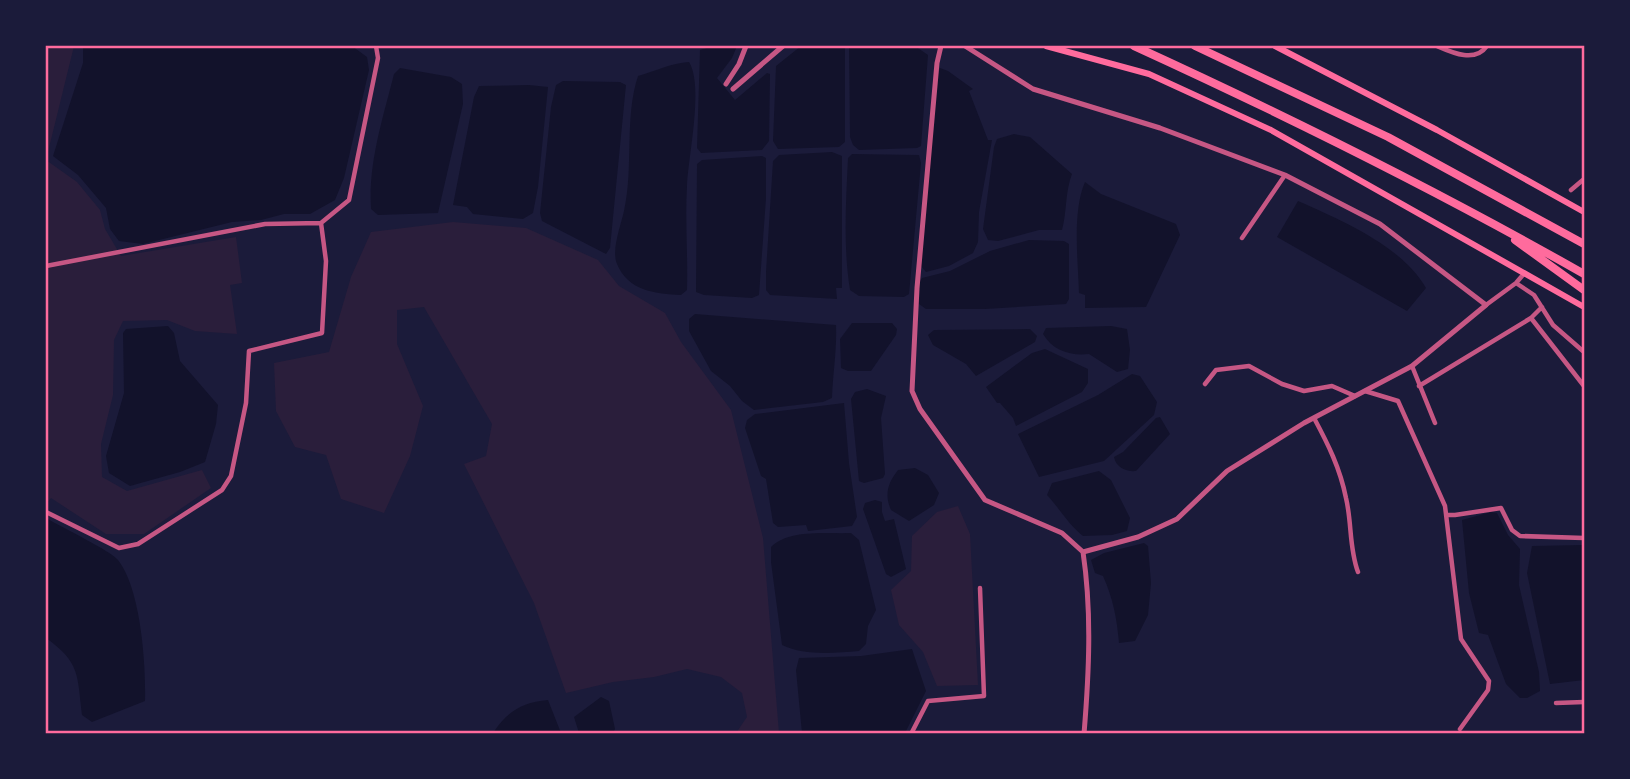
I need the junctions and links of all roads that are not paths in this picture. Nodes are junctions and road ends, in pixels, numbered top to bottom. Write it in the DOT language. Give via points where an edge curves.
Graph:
graph roads {
  1 [pos="376,46"];
  2 [pos="746,46"];
  3 [pos="783,46"];
  4 [pos="941,46"];
  5 [pos="965,46"];
  6 [pos="1046,46"];
  7 [pos="1134,46"];
  8 [pos="1195,46"];
  9 [pos="1275,46"];
  10 [pos="1437,46"];
  11 [pos="1487,46"];
  12 [pos="726,84"];
  13 [pos="733,89"];
  14 [pos="1285,175"];
  15 [pos="1584,179"];
  16 [pos="1571,190"];
  17 [pos="1584,212"];
  18 [pos="1490,221"];
  19 [pos="321,223"];
  20 [pos="1242,238"];
  21 [pos="1584,244"];
  22 [pos="46,266"];
  23 [pos="1584,274"];
  24 [pos="1522,276"];
  25 [pos="1516,284"];
  26 [pos="1584,290"];
  27 [pos="1486,305"];
  28 [pos="1542,307"];
  29 [pos="1584,307"];
  30 [pos="1531,318"];
  31 [pos="1584,352"];
  32 [pos="1412,366"];
  33 [pos="1205,384"];
  34 [pos="1419,386"];
  35 [pos="1584,386"];
  36 [pos="1365,391"];
  37 [pos="1355,396"];
  38 [pos="1314,418"];
  39 [pos="1435,423"];
  40 [pos="46,512"];
  41 [pos="1446,515"];
  42 [pos="1584,538"];
  43 [pos="1083,552"];
  44 [pos="1358,572"];
  45 [pos="980,588"];
  46 [pos="1584,702"];
  47 [pos="1556,703"];
  48 [pos="1460,729"];
  49 [pos="911,733"];
  50 [pos="1084,733"];
  1 -- 19 [label="street" via="378,58 349,200"];
  2 -- 12 [label="street"];
  3 -- 13 [label="street"];
  4 -- 43 [label="street" via="917,288 912,391 985,500 1062,533"];
  5 -- 14 [label="street" via="1033,89 1160,128"];
  6 -- 29 [label="main road" via="1149,74 1270,130"];
  7 -- 18 [label="highway" via="1265,106"];
  8 -- 21 [label="highway" via="1377,132"];
  9 -- 17 [label="main road"];
  10 -- 11 [label="street" via="1466,55"];
  14 -- 20 [label="street"];
  14 -- 27 [label="street" via="1380,224"];
  15 -- 16 [label="street"];
  18 -- 23 [label="highway"];
  18 -- 26 [label="highway"];
  19 -- 22 [label="street" via="265,224"];
  19 -- 40 [label="street" via="326,261 322,334 249,351 246,403 231,476 222,489 138,544 119,548"];
  24 -- 25 [label="street"];
  25 -- 27 [label="street"];
  25 -- 28 [label="street" via="1534,295"];
  27 -- 32 [label="street"];
  28 -- 30 [label="street"];
  28 -- 31 [label="street" via="1553,325"];
  30 -- 34 [label="street"];
  30 -- 35 [label="street"];
  32 -- 34 [label="street"];
  32 -- 36 [label="street"];
  33 -- 37 [label="street" via="1216,370 1249,366 1304,391 1332,386"];
  34 -- 39 [label="street"];
  36 -- 37 [label="street"];
  36 -- 41 [label="street" via="1398,401"];
  37 -- 38 [label="street"];
  38 -- 43 [label="street" via="1227,471 1177,519 1139,537"];
  38 -- 44 [label="street" via="1336,459 1352,533 1351,555"];
  41 -- 42 [label="street" via="1501,508 1520,536"];
  41 -- 48 [label="street" via="1461,639 1489,681 1488,690"];
  43 -- 50 [label="street" via="1088,679"];
  45 -- 49 [label="street" via="984,696 928,701"];
  46 -- 47 [label="street"];
}
